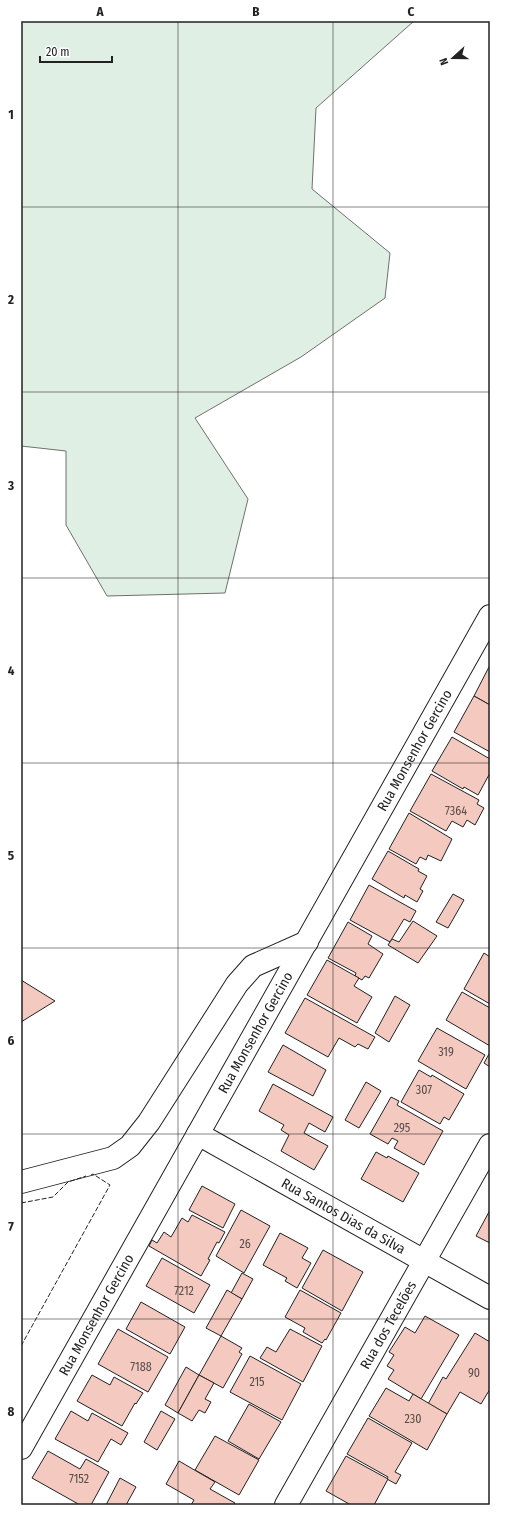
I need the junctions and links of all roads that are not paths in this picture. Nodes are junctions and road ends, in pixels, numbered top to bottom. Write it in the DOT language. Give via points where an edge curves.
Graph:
graph roads {
  1 [pos="490,616"];
  2 [pos="307,942"];
  3 [pos="198,1134"];
  4 [pos="490,1145"];
  5 [pos="21,1182"];
  6 [pos="424,1261"];
  7 [pos="490,1298"];
  8 [pos="21,1448"];
  9 [pos="286,1505"];
  1 -- 2 [label="street, Rua Monsenhor Gercino"];
  2 -- 3 [label="street, Rua Monsenhor Gercino"];
  2 -- 5 [label="street" via="253,966 237,984 149,1122 130,1146 113,1158"];
  3 -- 6 [label="street, Rua Santos Dias da Silva"];
  3 -- 8 [label="street, Rua Monsenhor Gercino"];
  4 -- 6 [label="street, Rua dos Tecelões"];
  6 -- 7 [label="street, Rua Santos Dias da Silva"];
  6 -- 9 [label="street, Rua dos Tecelões"];
}
